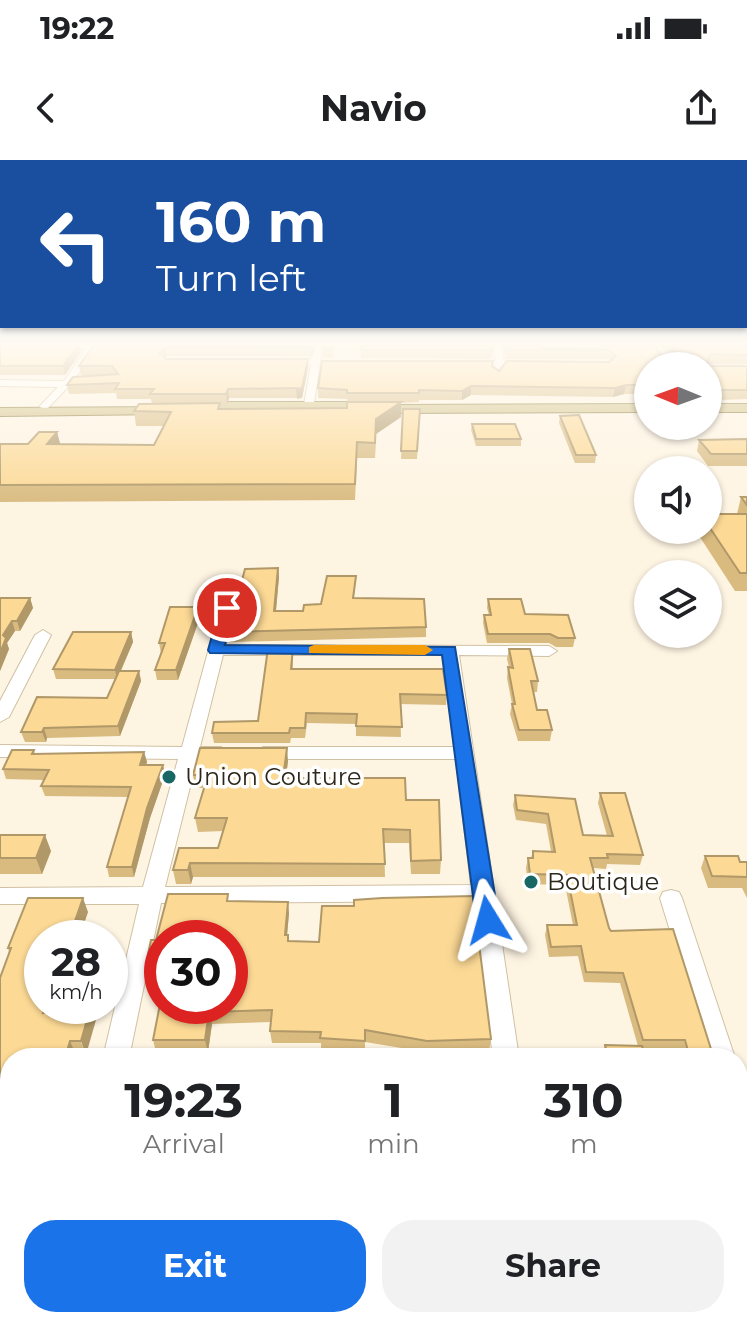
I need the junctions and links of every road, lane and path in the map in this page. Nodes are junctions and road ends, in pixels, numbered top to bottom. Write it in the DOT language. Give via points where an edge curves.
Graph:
graph roads {
  1 [pos="53,398"];
  2 [pos="311,398"];
  3 [pos="722,406"];
  4 [pos="747,406"];
  5 [pos="44,407"];
  6 [pos="634,407"];
  7 [pos="309,408"];
  8 [pos="0,410"];
  9 [pos="227,608"];
  10 [pos="43,635"];
  11 [pos="216,650"];
  12 [pos="450,650"];
  13 [pos="549,651"];
  14 [pos="0,717"];
  15 [pos="0,751"];
  16 [pos="192,753"];
  17 [pos="466,753"];
  18 [pos="484,893"];
  19 [pos="152,895"];
  20 [pos="0,896"];
  21 [pos="671,898"];
  22 [pos="118,1048"];
  23 [pos="505,1048"];
  24 [pos="719,1048"];
  1 -- 5 [label="street"];
  2 -- 7 [label="street"];
  3 -- 4 [label="main road"];
  5 -- 7 [label="main road"];
  5 -- 8 [label="main road"];
  6 -- 7 [label="main road"];
  7 -- 8 [label="main road"];
  9 -- 11 [label="street"];
  10 -- 14 [label="street"];
  11 -- 12 [label="street"];
  11 -- 16 [label="street"];
  12 -- 13 [label="street"];
  12 -- 17 [label="street"];
  15 -- 16 [label="street"];
  16 -- 17 [label="street"];
  16 -- 19 [label="street"];
  17 -- 18 [label="street"];
  18 -- 19 [label="street"];
  18 -- 23 [label="street"];
  19 -- 20 [label="street"];
  19 -- 22 [label="street"];
  21 -- 24 [label="street"];
}
